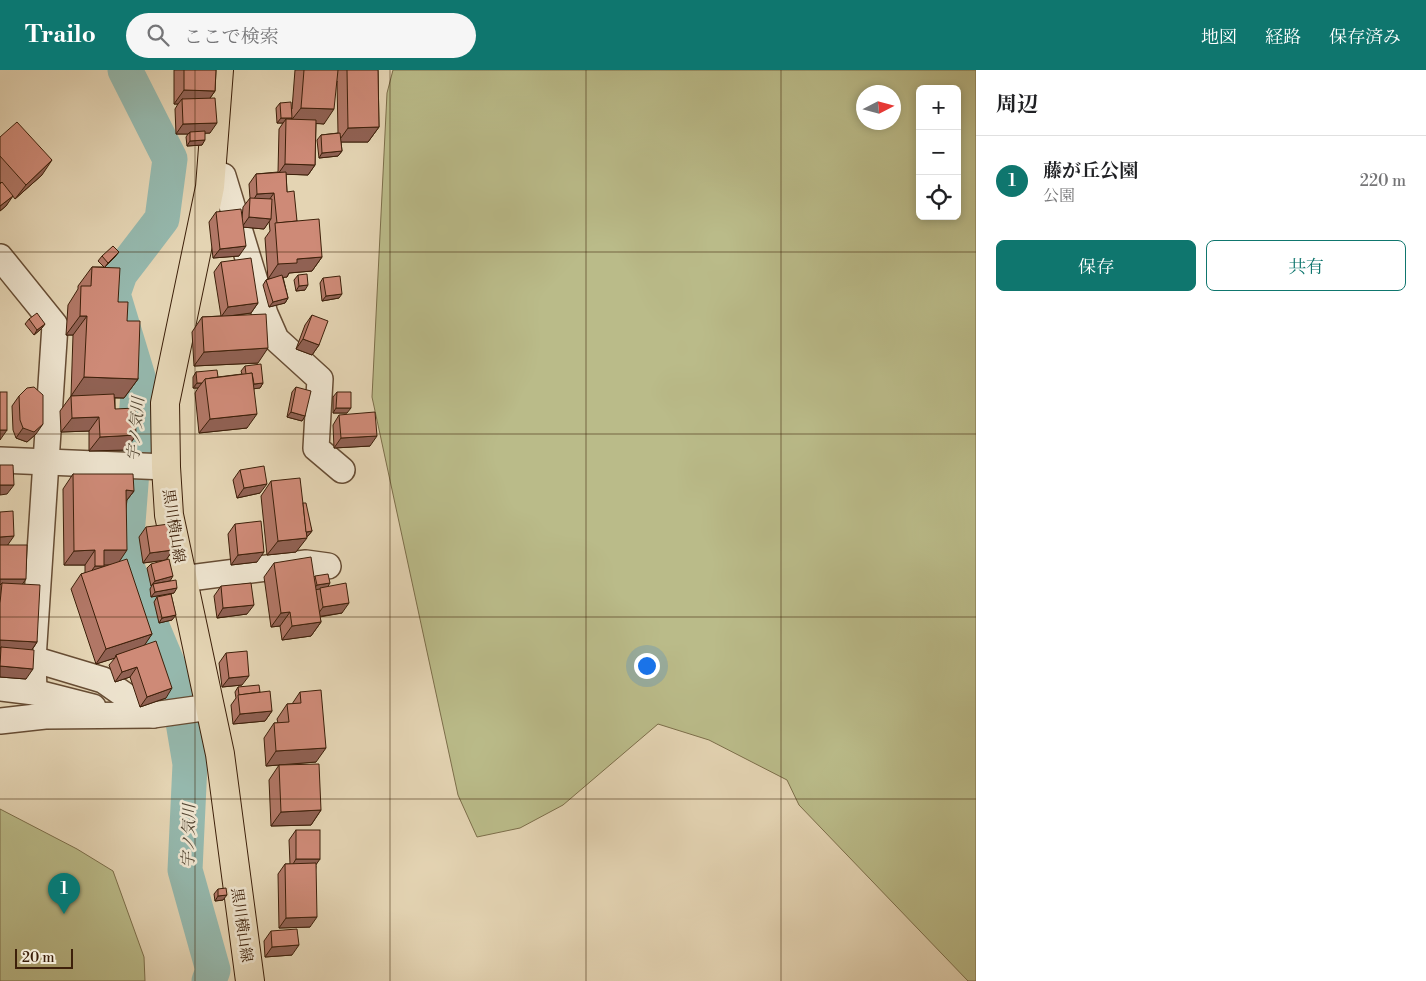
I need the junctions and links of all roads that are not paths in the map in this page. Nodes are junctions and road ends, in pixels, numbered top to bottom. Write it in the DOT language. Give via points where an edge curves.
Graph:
graph roads {
  1 [pos="219,70"];
  2 [pos="211,172"];
  3 [pos="0,257"];
  4 [pos="0,460"];
  5 [pos="48,461"];
  6 [pos="146,466"];
  7 [pos="342,470"];
  8 [pos="328,566"];
  9 [pos="182,579"];
  10 [pos="33,659"];
  11 [pos="0,688"];
  12 [pos="34,692"];
  13 [pos="183,711"];
  14 [pos="128,715"];
  15 [pos="0,721"];
  16 [pos="250,981"];
  1 -- 2 [label="main road, 黒川横山線"];
  2 -- 6 [label="main road, 黒川横山線" via="165,403"];
  2 -- 7 [label="street" via="224,176 265,314 276,339 320,379 316,448"];
  3 -- 5 [label="street" via="55,325"];
  4 -- 5 [label="street"];
  5 -- 6 [label="street"];
  5 -- 10 [label="street"];
  6 -- 9 [label="main road, 黒川横山線" via="169,515"];
  8 -- 9 [label="street" via="306,563"];
  9 -- 13 [label="main road, 黒川横山線"];
  10 -- 12 [label="street"];
  10 -- 13 [label="street" via="102,680"];
  11 -- 12 [label="street"];
  12 -- 14 [label="street"];
  13 -- 14 [label="street"];
  13 -- 16 [label="main road, 黒川横山線" via="220,754"];
  14 -- 15 [label="street" via="45,716"];
}
